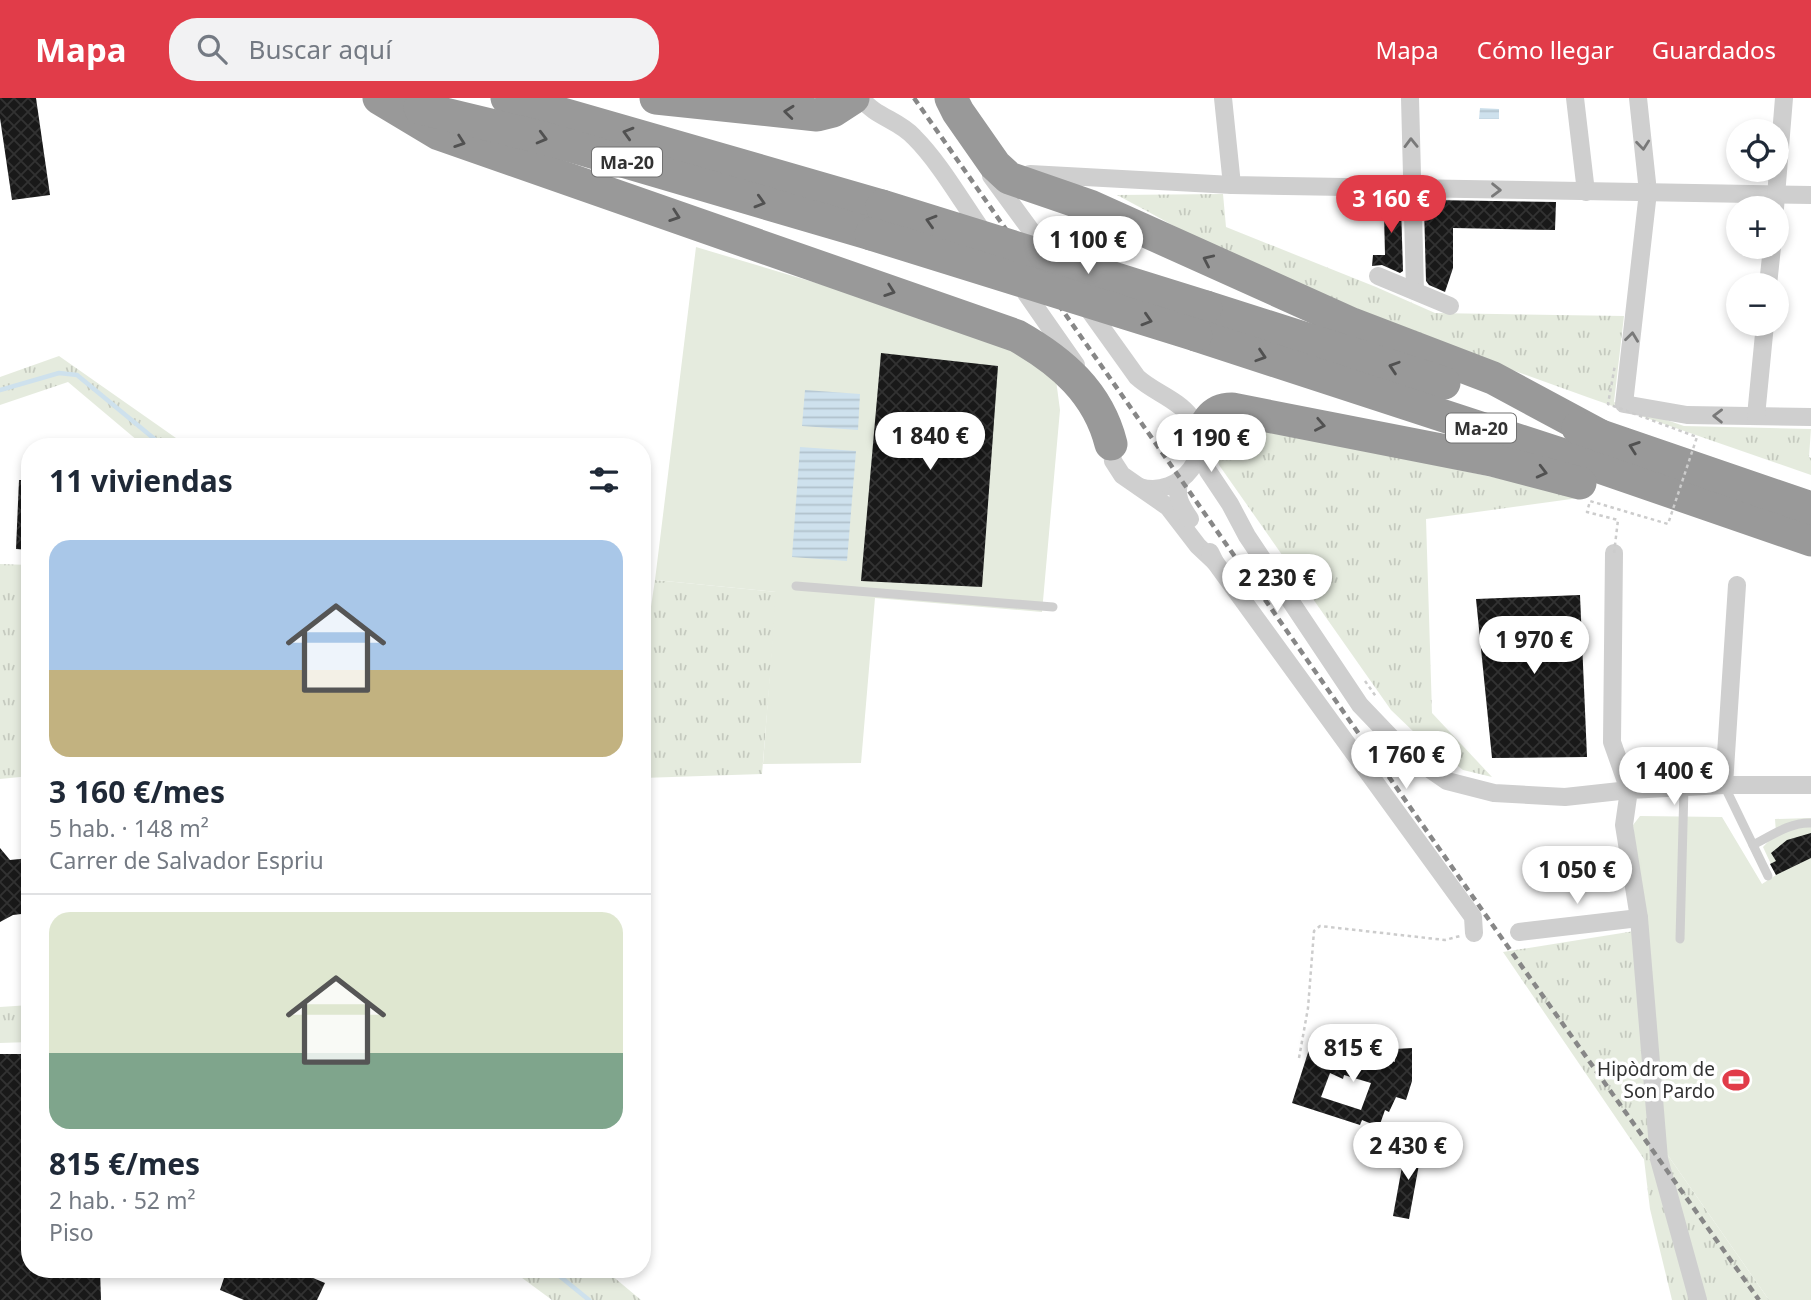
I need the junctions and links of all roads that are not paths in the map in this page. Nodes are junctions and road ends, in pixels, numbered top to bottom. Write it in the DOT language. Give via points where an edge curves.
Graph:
graph roads {
  1 [pos="380,98"];
  2 [pos="507,98"];
  3 [pos="656,98"];
  4 [pos="853,98"];
  5 [pos="861,98"];
  6 [pos="950,98"];
  7 [pos="1223,98"];
  8 [pos="1410,98"];
  9 [pos="1575,98"];
  10 [pos="1638,98"];
  11 [pos="1784,98"];
  12 [pos="1020,173"];
  13 [pos="1231,186"];
  14 [pos="1413,188"];
  15 [pos="1587,192"];
  16 [pos="1648,192"];
  17 [pos="1811,195"];
  18 [pos="1776,196"];
  19 [pos="1726,197"];
  20 [pos="1789,199"];
  21 [pos="877,220"];
  22 [pos="1378,276"];
  23 [pos="1415,291"];
  24 [pos="1450,306"];
  25 [pos="1201,321"];
  26 [pos="1764,336"];
  27 [pos="1756,416"];
  28 [pos="1811,417"];
  29 [pos="1598,435"];
  30 [pos="1111,444"];
  31 [pos="1199,446"];
  32 [pos="1670,459"];
  33 [pos="1182,479"];
  34 [pos="1811,485"];
  35 [pos="1136,486"];
  36 [pos="1764,524"];
  37 [pos="1808,533"];
  38 [pos="1247,536"];
  39 [pos="1614,553"];
  40 [pos="1215,562"];
  41 [pos="1737,585"];
  42 [pos="796,586"];
  43 [pos="1053,607"];
  44 [pos="1724,785"];
  45 [pos="1811,785"];
  46 [pos="1684,787"];
  47 [pos="1629,790"];
  48 [pos="1811,823"];
  49 [pos="1753,845"];
  50 [pos="1769,876"];
  51 [pos="1639,918"];
  52 [pos="1474,925"];
  53 [pos="1519,932"];
  54 [pos="1680,939"];
  55 [pos="1698,1300"];
  1 -- 21 [label="highway, Ma-20, one-way"];
  1 -- 30 [label="highway, one-way" via="439,134 1017,336 1069,372 1100,413"];
  21 -- 2 [label="highway, Ma-20, one-way"];
  4 -- 3 [label="highway, one-way" via="817,115"];
  5 -- 30 [label="street" via="872,111 905,128 921,144 1100,399"];
  29 -- 6 [label="highway, one-way" via="1493,378 1352,324 1090,206 1009,178 995,166"];
  6 -- 31 [label="street" via="958,126 1127,366 1147,387 1191,417"];
  7 -- 13 [label="street"];
  14 -- 8 [label="street, one-way"];
  9 -- 15 [label="street"];
  10 -- 16 [label="street, one-way"];
  11 -- 18 [label="street"];
  12 -- 13 [label="street"];
  13 -- 14 [label="street"];
  14 -- 15 [label="street, one-way"];
  14 -- 23 [label="street"];
  15 -- 16 [label="street"];
  16 -- 19 [label="street"];
  27 -- 16 [label="street, one-way" via="1687,415 1624,404"];
  17 -- 20 [label="street"];
  21 -- 25 [label="highway, Ma-20, bridge"];
  22 -- 23 [label="street"];
  23 -- 24 [label="street"];
  29 -- 25 [label="highway, Ma-20, one-way"];
  25 -- 36 [label="highway, Ma-20, one-way"];
  26 -- 27 [label="street"];
  27 -- 28 [label="street"];
  32 -- 29 [label="highway, Ma-20, one-way"];
  30 -- 35 [label="street" via="1116,468"];
  31 -- 33 [label="street" via="1195,463"];
  31 -- 36 [label="highway, one-way" via="1208,420 1221,410 1232,409 1555,475 1710,526"];
  31 -- 38 [label="street" via="1208,471"];
  32 -- 34 [label="highway" via="1753,466"];
  32 -- 37 [label="highway, Ma-20"];
  33 -- 35 [label="street" via="1163,488"];
  33 -- 38 [label="street" via="1198,479 1207,485"];
  33 -- 40 [label="street" via="1177,488 1180,504"];
  35 -- 40 [label="street" via="1168,507"];
  36 -- 37 [label="highway, Ma-20"];
  38 -- 47 [label="street" via="1360,705 1405,752 1447,781 1494,793 1565,797"];
  39 -- 47 [label="street" via="1612,742"];
  40 -- 52 [label="street"];
  41 -- 44 [label="street"];
  42 -- 43 [label="lane"];
  44 -- 45 [label="street"];
  44 -- 46 [label="street"];
  44 -- 49 [label="lane"];
  46 -- 47 [label="street"];
  46 -- 54 [label="lane"];
  47 -- 51 [label="street" via="1624,825"];
  48 -- 49 [label="lane" via="1783,829"];
  49 -- 50 [label="lane"];
  51 -- 53 [label="street"];
  51 -- 55 [label="street" via="1660,1159"];
}
